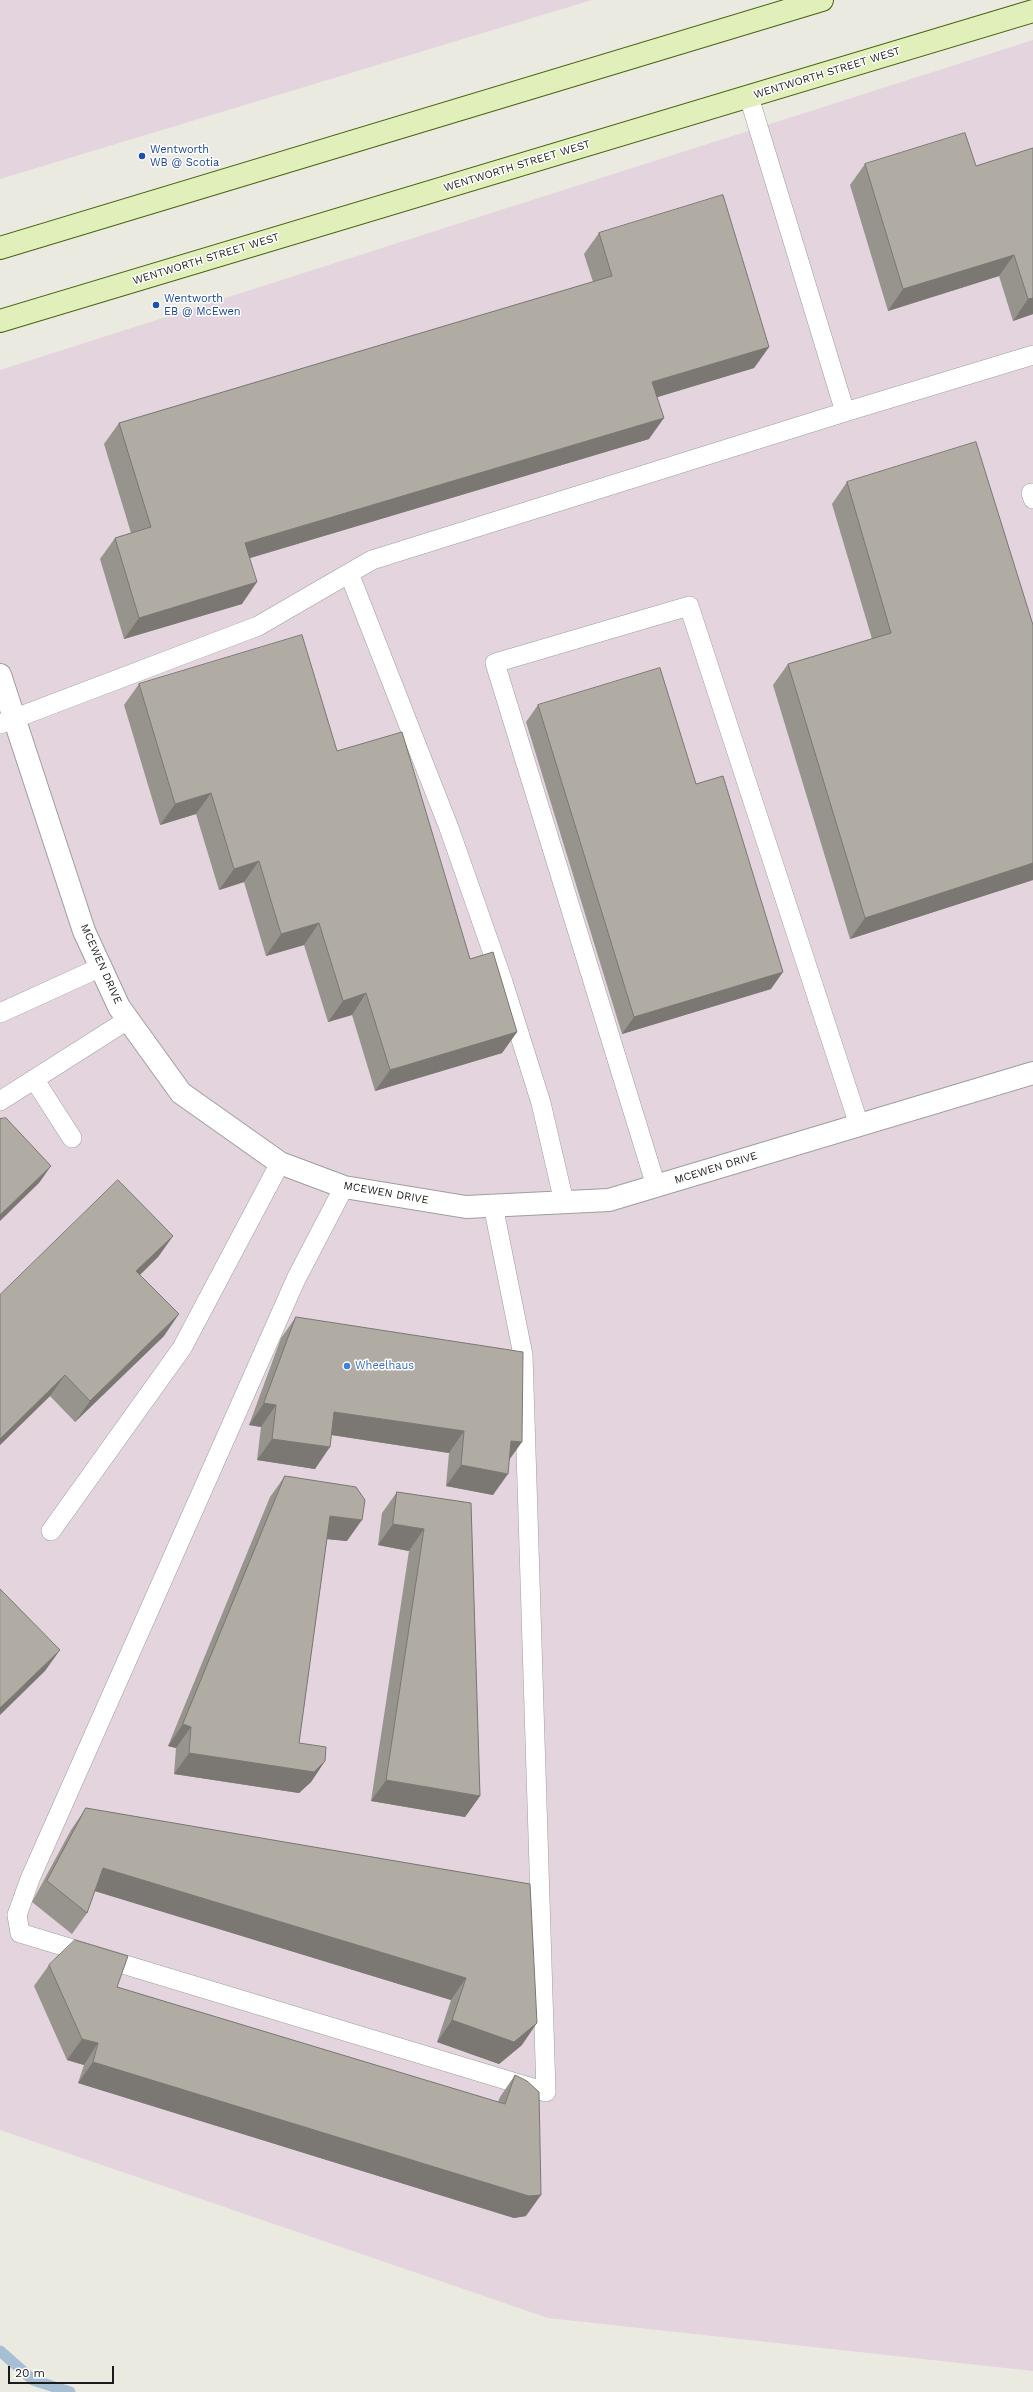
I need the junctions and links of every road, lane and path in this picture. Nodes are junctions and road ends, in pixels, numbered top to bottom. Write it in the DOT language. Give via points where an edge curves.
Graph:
graph roads {
  1 [pos="822,0"];
  2 [pos="1033,11"];
  3 [pos="749,97"];
  4 [pos="0,248"];
  5 [pos="0,321"];
  6 [pos="1033,355"];
  7 [pos="845,412"];
  8 [pos="1033,493"];
  9 [pos="1033,499"];
  10 [pos="349,573"];
  11 [pos="0,675"];
  12 [pos="7,722"];
  13 [pos="101,967"];
  14 [pos="0,1013"];
  15 [pos="129,1019"];
  16 [pos="1033,1073"];
  17 [pos="34,1079"];
  18 [pos="0,1101"];
  19 [pos="859,1125"];
  20 [pos="72,1138"];
  21 [pos="280,1162"];
  22 [pos="656,1186"];
  23 [pos="344,1187"];
  24 [pos="564,1202"];
  25 [pos="493,1205"];
  26 [pos="51,1531"];
  1 -- 4 [label="main road"];
  2 -- 3 [label="main road, WENTWORTH STREET WEST"];
  3 -- 5 [label="main road, WENTWORTH STREET WEST"];
  3 -- 7 [label="lane"];
  6 -- 7 [label="lane"];
  7 -- 10 [label="lane" via="372,560"];
  8 -- 9 [label="lane"];
  10 -- 12 [label="lane" via="258,626"];
  10 -- 24 [label="lane" via="449,828 503,982 541,1103"];
  11 -- 12 [label="street, MCEWEN DRIVE"];
  12 -- 13 [label="street, MCEWEN DRIVE" via="84,931"];
  13 -- 14 [label="lane"];
  13 -- 15 [label="street, MCEWEN DRIVE" via="119,1007"];
  15 -- 17 [label="lane"];
  15 -- 21 [label="street, MCEWEN DRIVE" via="181,1093"];
  16 -- 19 [label="street, MCEWEN DRIVE"];
  17 -- 18 [label="lane"];
  17 -- 20 [label="lane"];
  19 -- 22 [label="street, MCEWEN DRIVE"];
  19 -- 22 [label="lane" via="689,606 495,663"];
  21 -- 23 [label="street, MCEWEN DRIVE"];
  21 -- 26 [label="lane" via="182,1348"];
  22 -- 24 [label="street, MCEWEN DRIVE" via="609,1200"];
  23 -- 25 [label="street, MCEWEN DRIVE" via="466,1207"];
  23 -- 25 [label="lane" via="296,1279 30,1879 17,1915 20,1933 546,2092 522,1354"];
  24 -- 25 [label="street, MCEWEN DRIVE"];
}
